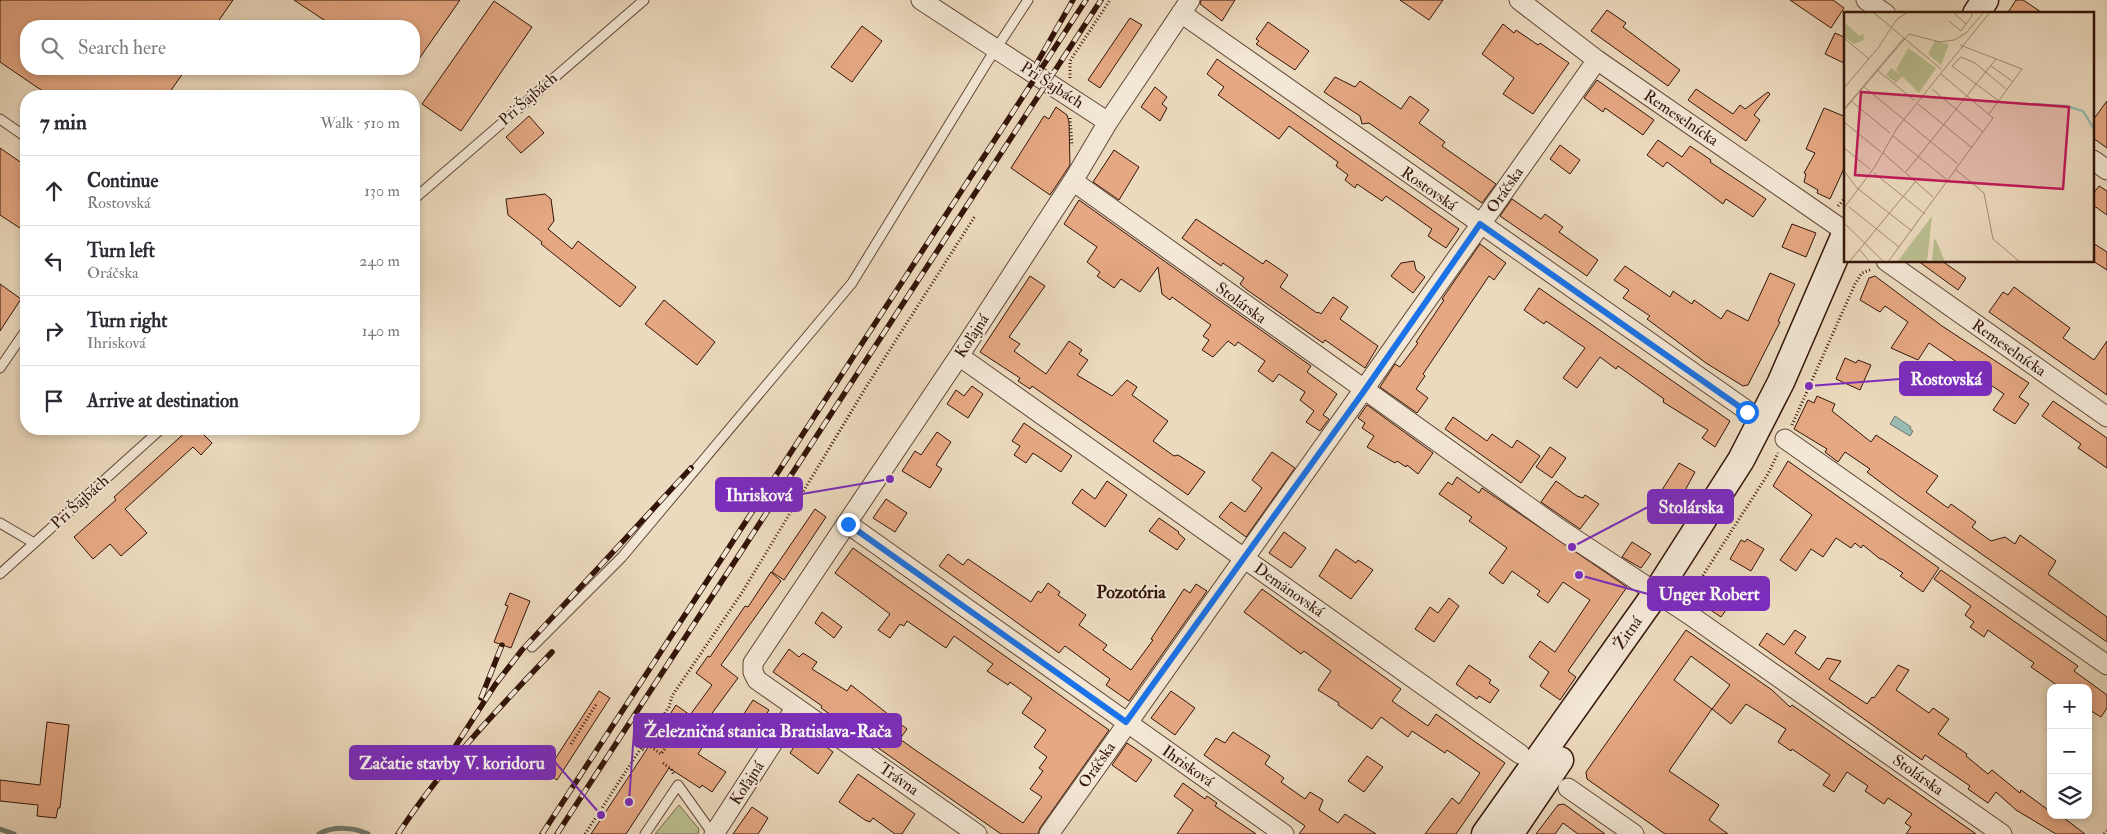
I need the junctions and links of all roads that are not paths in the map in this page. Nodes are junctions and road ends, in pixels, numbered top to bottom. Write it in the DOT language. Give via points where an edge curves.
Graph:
graph roads {
  1 [pos="644,0"];
  2 [pos="922,0"];
  3 [pos="1028,0"];
  4 [pos="1519,0"];
  5 [pos="1866,0"];
  6 [pos="1966,0"];
  7 [pos="1985,0"];
  8 [pos="1185,7"];
  9 [pos="1883,12"];
  10 [pos="1958,12"];
  11 [pos="1977,12"];
  12 [pos="996,48"];
  13 [pos="1596,60"];
  14 [pos="0,119"];
  15 [pos="1108,122"];
  16 [pos="20,133"];
  17 [pos="2094,161"];
  18 [pos="2107,170"];
  19 [pos="1073,180"];
  20 [pos="420,194"];
  21 [pos="1480,224"];
  22 [pos="1844,231"];
  23 [pos="1844,237"];
  24 [pos="1851,262"];
  25 [pos="1887,262"];
  26 [pos="20,339"];
  27 [pos="959,356"];
  28 [pos="0,368"];
  29 [pos="1364,391"];
  30 [pos="1752,414"];
  31 [pos="2107,417"];
  32 [pos="154,435"];
  33 [pos="1785,439"];
  34 [pos="0,523"];
  35 [pos="848,524"];
  36 [pos="34,544"];
  37 [pos="1243,558"];
  38 [pos="0,574"];
  39 [pos="1663,598"];
  40 [pos="532,647"];
  41 [pos="2107,665"];
  42 [pos="753,670"];
  43 [pos="796,707"];
  44 [pos="1126,722"];
  45 [pos="1520,754"];
  46 [pos="1568,788"];
  47 [pos="645,834"];
  48 [pos="713,834"];
  49 [pos="977,834"];
  50 [pos="1049,834"];
  51 [pos="1284,834"];
  52 [pos="1486,834"];
  53 [pos="1510,834"];
  54 [pos="1634,834"];
  55 [pos="2002,834"];
  1 -- 20 [label="lane, Pri Šajbách"];
  2 -- 12 [label="street, Pri Šajbách"];
  3 -- 12 [label="lane"];
  4 -- 13 [label="street, Remeselnícka"];
  5 -- 9 [label="street"];
  6 -- 10 [label="main road"];
  7 -- 11 [label="main road"];
  8 -- 15 [label="street, Koľajná"];
  8 -- 21 [label="street, Rostovská"];
  12 -- 15 [label="street, Pri Šajbách"];
  12 -- 40 [label="lane" via="852,283 622,557"];
  13 -- 21 [label="street, Oráčska"];
  13 -- 22 [label="street, Remeselnícka"];
  14 -- 16 [label="lane"];
  15 -- 19 [label="street, Koľajná"];
  17 -- 18 [label="street"];
  19 -- 27 [label="street, Koľajná"];
  19 -- 29 [label="street, Stolárska"];
  21 -- 29 [label="street, Oráčska"];
  21 -- 30 [label="street, Rostovská"];
  23 -- 39 [label="main road, Žitná" via="1785,374 1751,442"];
  24 -- 39 [label="main road, Žitná" via="1781,422 1742,491"];
  25 -- 31 [label="street, Remeselnícka"];
  26 -- 28 [label="lane"];
  27 -- 35 [label="street, Koľajná"];
  27 -- 37 [label="street, Demänovská"];
  29 -- 37 [label="street, Oráčska"];
  29 -- 39 [label="street, Stolárska"];
  32 -- 36 [label="lane, Pri Šajbách"];
  33 -- 41 [label="street"];
  34 -- 36 [label="lane"];
  35 -- 42 [label="street, Koľajná" via="754,661"];
  35 -- 44 [label="street, Ihrisková"];
  36 -- 38 [label="lane, Pri Šajbách"];
  37 -- 44 [label="street, Oráčska"];
  37 -- 45 [label="street, Demänovská"];
  39 -- 52 [label="main road, Žitná"];
  39 -- 53 [label="main road, Žitná"];
  39 -- 55 [label="street, Stolárska"];
  42 -- 43 [label="street, Trávna" via="757,680"];
  43 -- 48 [label="street, Koľajná"];
  43 -- 49 [label="street, Trávna"];
  44 -- 50 [label="street, Oráčska"];
  44 -- 51 [label="street, Ihrisková"];
  46 -- 54 [label="street"];
  47 -- 48 [label="lane" via="678,785"];
}
